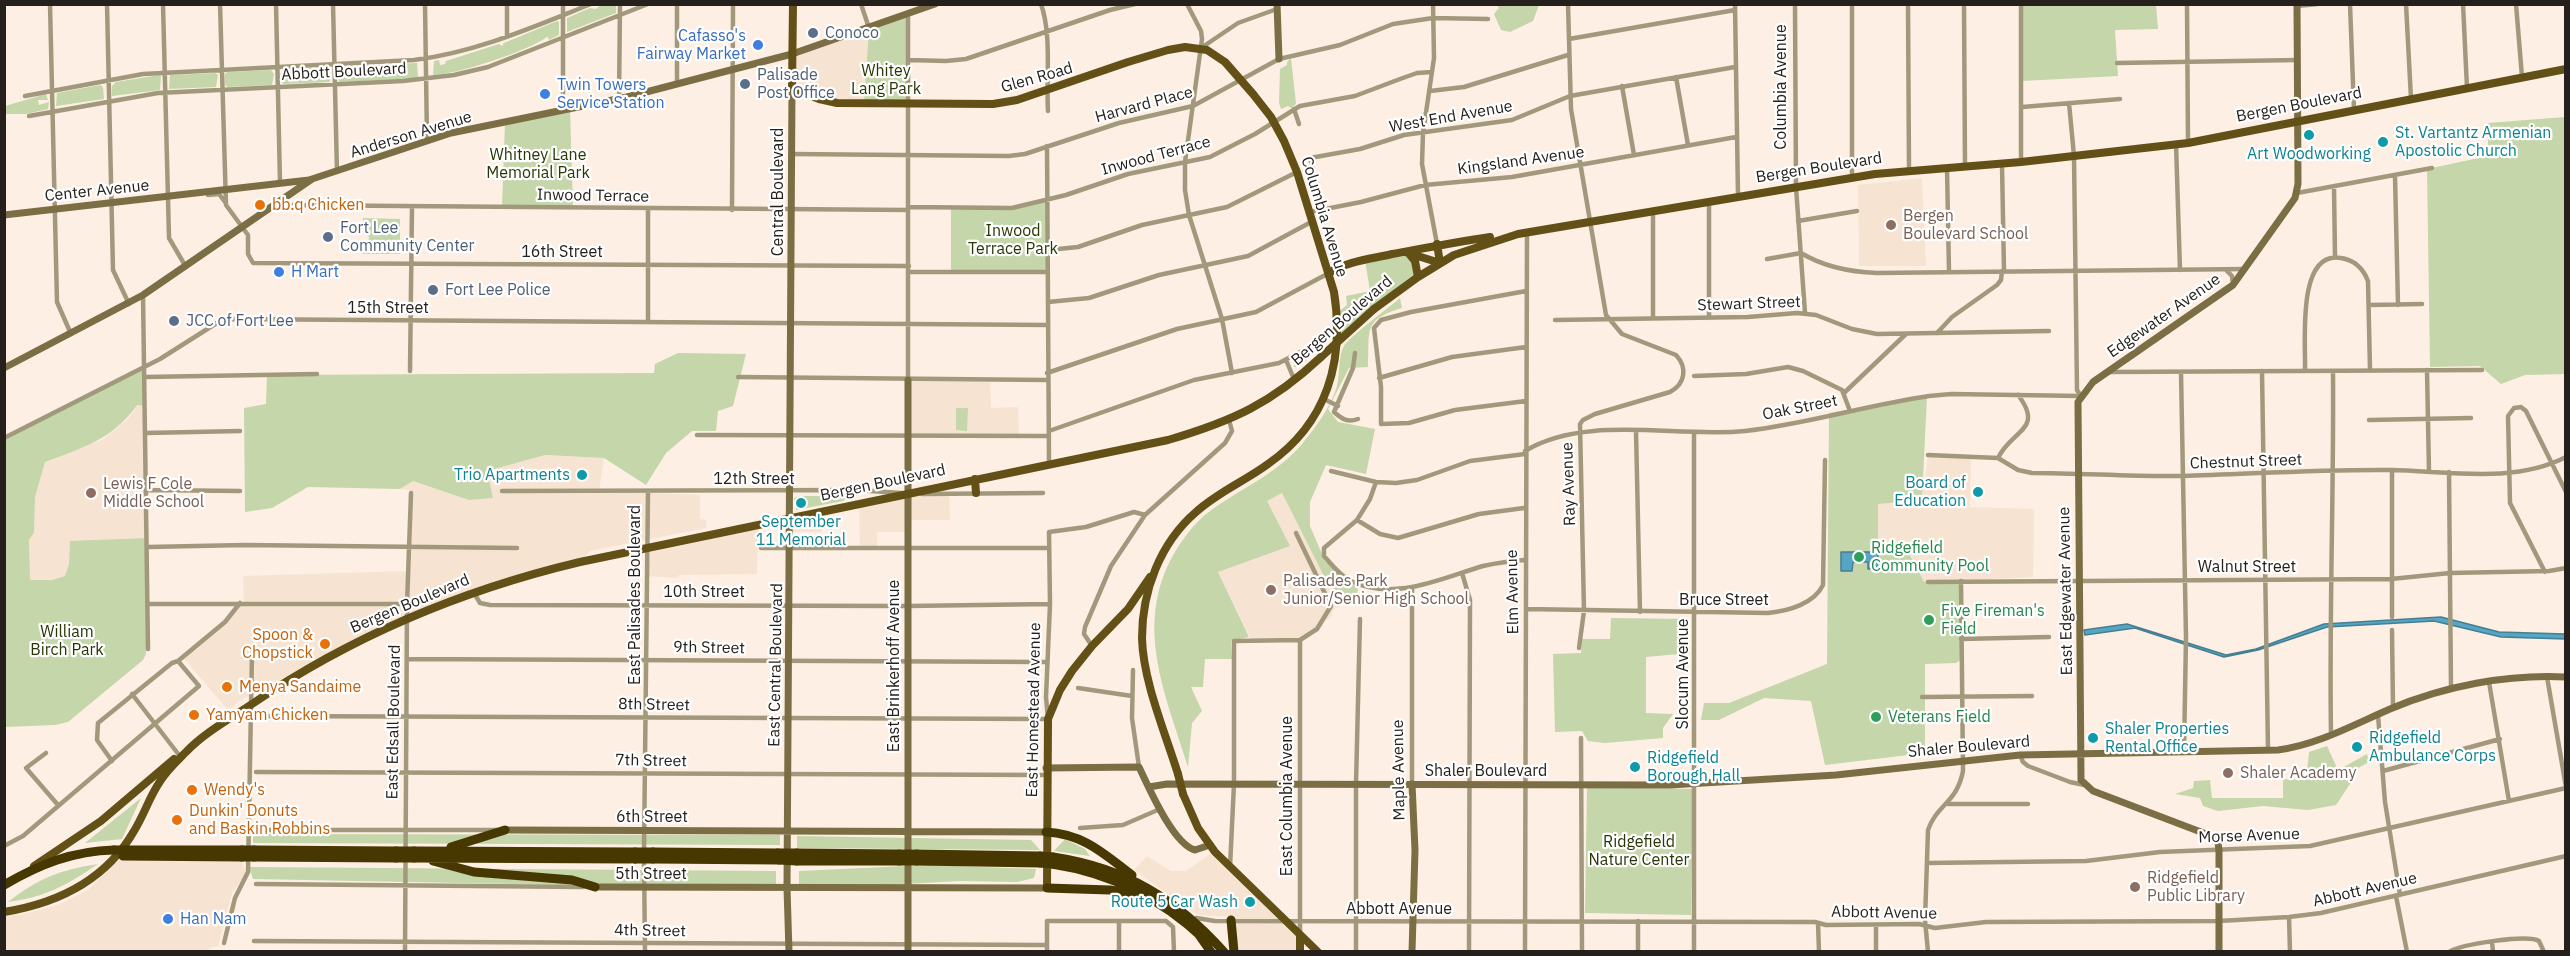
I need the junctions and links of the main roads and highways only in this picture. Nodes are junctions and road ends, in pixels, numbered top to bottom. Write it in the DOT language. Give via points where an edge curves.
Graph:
graph roads {
  1 [pos="793,4"];
  2 [pos="1201,48"];
  3 [pos="2565,69"];
  4 [pos="792,88"];
  5 [pos="1522,233"];
  6 [pos="1437,244"];
  7 [pos="1407,253"];
  8 [pos="1440,263"];
  9 [pos="1329,273"];
  10 [pos="1418,277"];
  11 [pos="975,479"];
  12 [pos="976,493"];
  13 [pos="1153,574"];
  14 [pos="182,754"];
  15 [pos="505,830"];
  16 [pos="1046,832"];
  17 [pos="433,851"];
  18 [pos="417,856"];
  19 [pos="635,856"];
  20 [pos="1053,861"];
  21 [pos="6,887"];
  22 [pos="595,887"];
  23 [pos="1047,888"];
  24 [pos="1149,888"];
  25 [pos="1157,901"];
  26 [pos="4,912"];
  27 [pos="1192,917"];
  28 [pos="1231,920"];
  29 [pos="1197,933"];
  30 [pos="1300,935"];
  31 [pos="1211,951"];
  32 [pos="1216,951"];
  33 [pos="1224,951"];
  34 [pos="1233,951"];
  35 [pos="1300,951"];
  36 [pos="1318,951"];
  1 -- 4 [label="main road, Central Boulevard"];
  2 -- 4 [label="main road, Glen Road" via="1168,50 1017,100 993,104 829,102"];
  2 -- 9 [label="main road, Columbia Avenue" via="1220,57 1274,122 1297,172"];
  3 -- 5 [label="main road, Bergen Boulevard" via="2188,143 1852,177"];
  5 -- 6 [label="main road, Bergen Boulevard"];
  5 -- 8 [label="main road, Bergen Boulevard" via="1468,249"];
  6 -- 7 [label="main road, Bergen Boulevard"];
  6 -- 8 [label="main road"];
  7 -- 8 [label="main road"];
  7 -- 9 [label="main road, Bergen Boulevard" via="1343,265"];
  7 -- 10 [label="main road" via="1415,261"];
  8 -- 10 [label="main road, Bergen Boulevard"];
  9 -- 13 [label="main road, Columbia Avenue" via="1336,330 1333,375 1324,399 1309,424 1281,454 1185,522"];
  10 -- 11 [label="main road, Bergen Boulevard, bridge" via="1374,309 1295,381 1229,420 1168,440"];
  11 -- 12 [label="main road"];
  11 -- 14 [label="main road, Bergen Boulevard" via="561,566 474,592 407,617 316,664"];
  13 -- 16 [label="main road, East Homestead Avenue" via="1065,683 1048,719"];
  13 -- 30 [label="main road, bridge" via="1143,615 1143,648 1183,794 1210,845"];
  14 -- 21 [label="main road, Bergen Boulevard" via="96,825"];
  14 -- 26 [label="main road, Bergen Boulevard" via="161,780 131,836 103,870 60,898"];
  15 -- 17 [label="highway"];
  16 -- 23 [label="main road, East Homestead Avenue"];
  16 -- 24 [label="highway" via="1069,834 1085,841"];
  17 -- 18 [label="highway"];
  17 -- 19 [label="highway"];
  18 -- 19 [label="highway"];
  18 -- 21 [label="highway, bridge" via="112,853 57,865"];
  18 -- 22 [label="highway" via="461,870 567,879"];
  19 -- 20 [label="highway, bridge"];
  20 -- 24 [label="highway" via="1105,869"];
  20 -- 25 [label="highway" via="1106,877"];
  23 -- 25 [label="highway" via="1114,890"];
  24 -- 27 [label="highway"];
  25 -- 29 [label="highway"];
  27 -- 33 [label="highway"];
  27 -- 34 [label="highway"];
  28 -- 34 [label="highway"];
  29 -- 31 [label="highway"];
  29 -- 32 [label="highway"];
  30 -- 35 [label="main road, East Columbia Avenue"];
  30 -- 36 [label="main road"];
}
